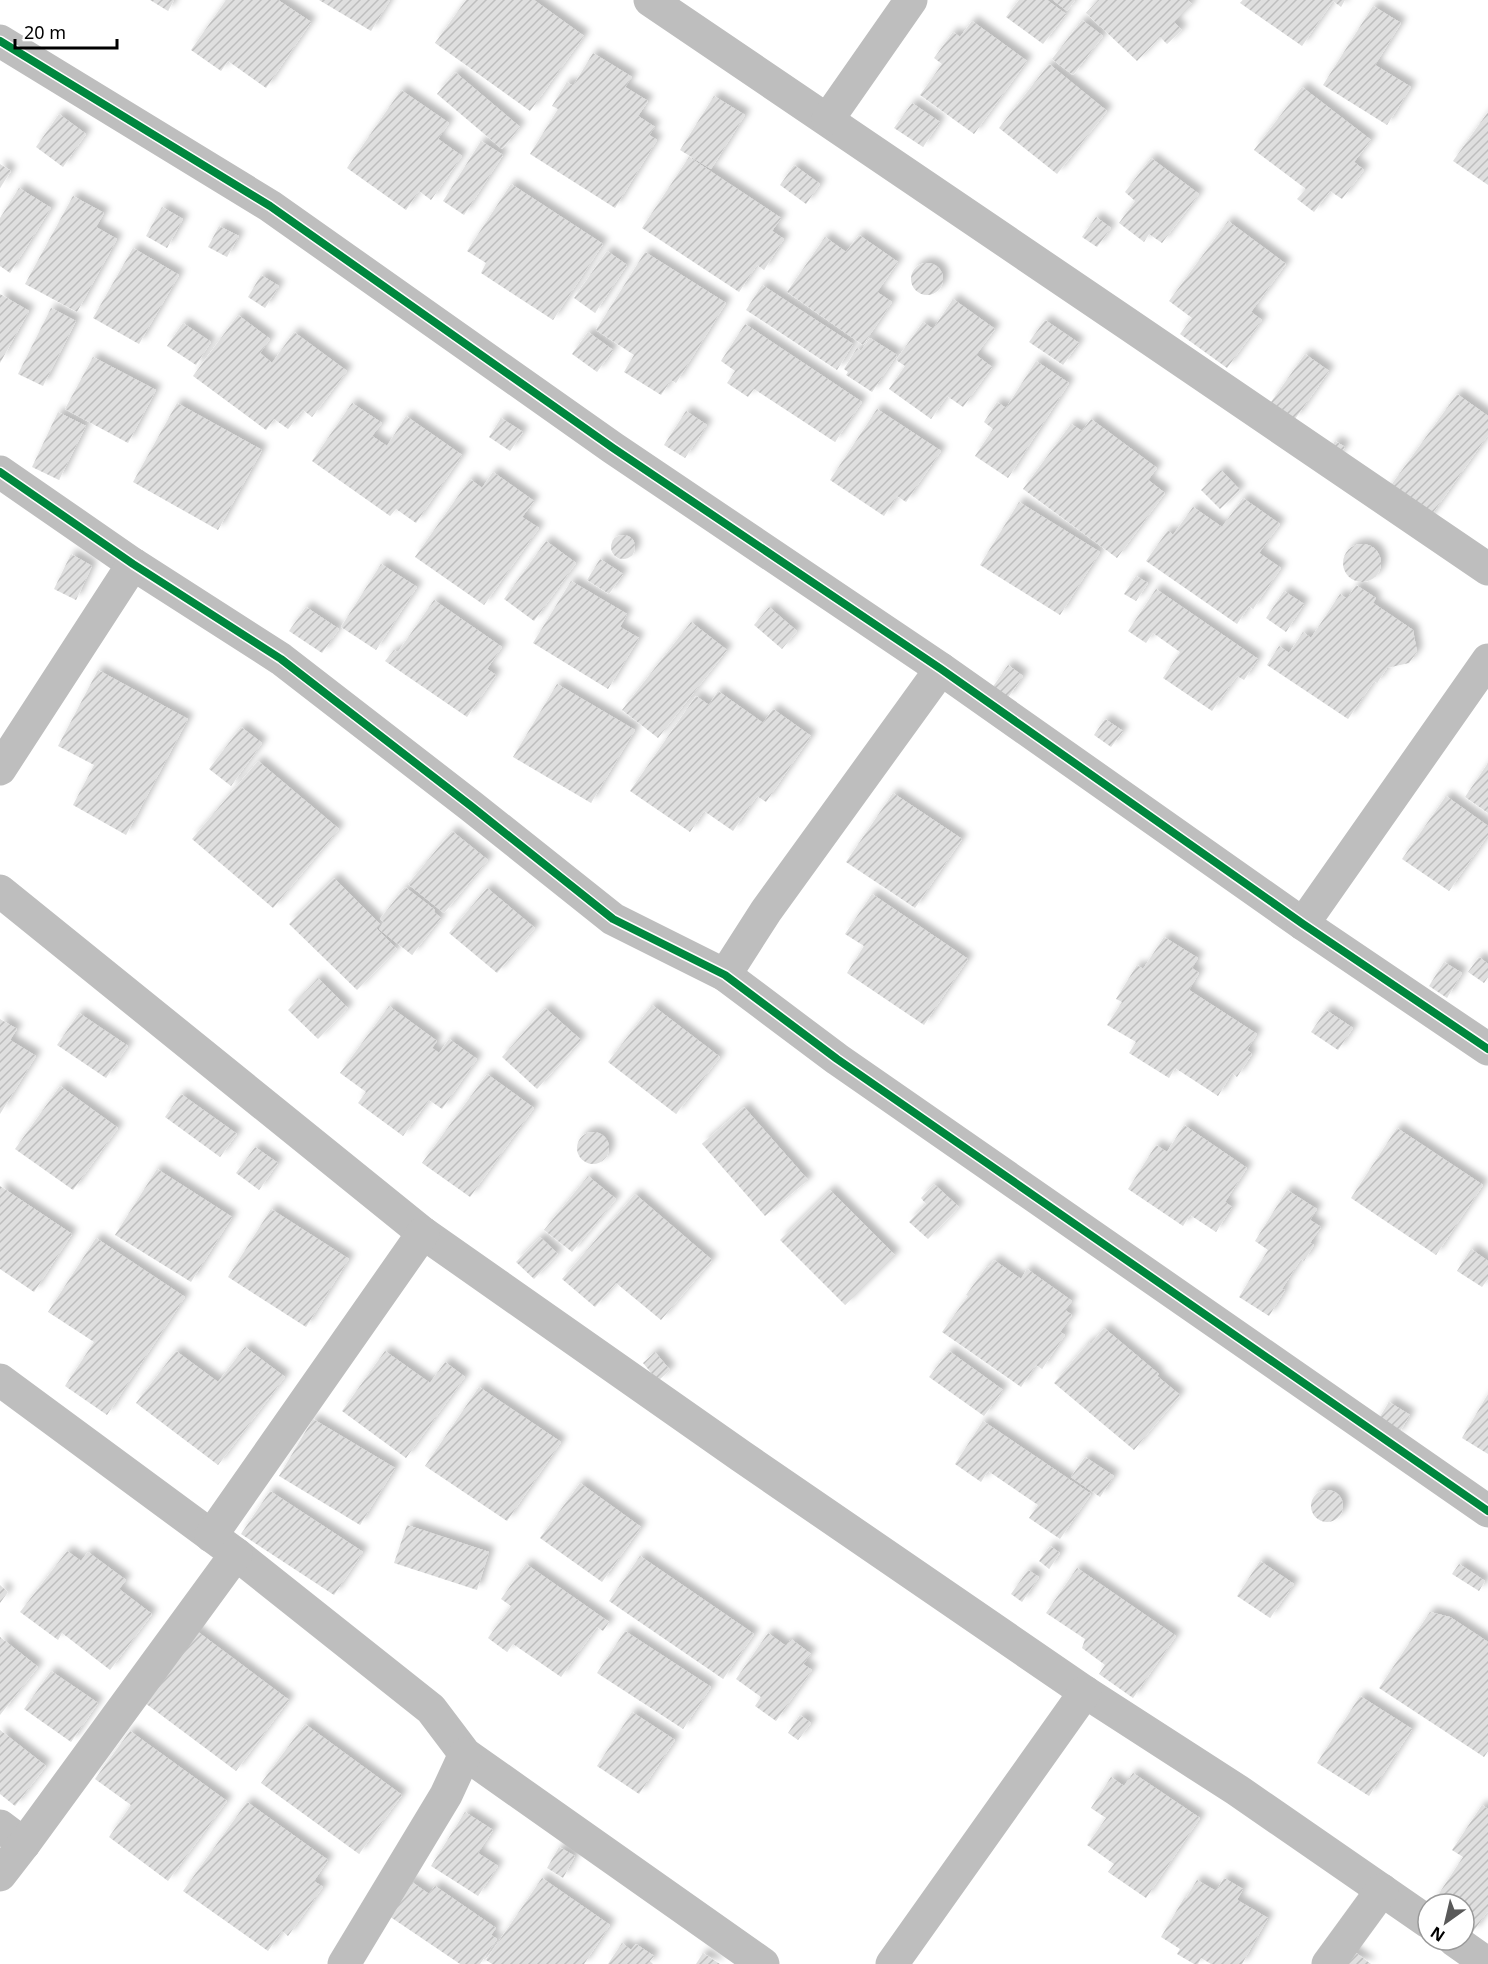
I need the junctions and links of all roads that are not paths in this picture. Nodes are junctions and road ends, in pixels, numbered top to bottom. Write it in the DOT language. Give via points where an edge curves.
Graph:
graph roads {
  1 [pos="650,0"];
  2 [pos="911,0"];
  3 [pos="0,40"];
  4 [pos="828,119"];
  5 [pos="0,472"];
  6 [pos="133,564"];
  7 [pos="1488,569"];
  8 [pos="1488,660"];
  9 [pos="941,669"];
  10 [pos="0,769"];
  11 [pos="0,891"];
  12 [pos="1304,924"];
  13 [pos="725,975"];
  14 [pos="1488,1049"];
  15 [pos="423,1233"];
  16 [pos="0,1380"];
  17 [pos="1488,1510"];
  18 [pos="224,1545"];
  19 [pos="1085,1692"];
  20 [pos="465,1754"];
  21 [pos="12,1835"];
  22 [pos="0,1875"];
  23 [pos="1382,1890"];
  24 [pos="1416,1914"];
  25 [pos="1471,1952"];
  26 [pos="344,1964"];
  27 [pos="763,1964"];
  28 [pos="892,1964"];
  29 [pos="1328,1964"];
  30 [pos="1488,1964"];
  1 -- 4 [label="street"];
  2 -- 4 [label="street"];
  3 -- 9 [label="street" via="270,206 613,448"];
  4 -- 7 [label="street"];
  5 -- 6 [label="street"];
  6 -- 10 [label="street"];
  6 -- 13 [label="street" via="281,659 613,919"];
  8 -- 12 [label="street"];
  9 -- 12 [label="street"];
  9 -- 13 [label="street" via="766,911"];
  11 -- 15 [label="street"];
  12 -- 14 [label="street"];
  13 -- 17 [label="street" via="837,1059"];
  15 -- 18 [label="street"];
  15 -- 19 [label="street"];
  16 -- 18 [label="street"];
  18 -- 20 [label="street" via="431,1709"];
  18 -- 21 [label="street"];
  19 -- 23 [label="street"];
  19 -- 28 [label="street"];
  20 -- 26 [label="street" via="446,1795"];
  20 -- 27 [label="street"];
  21 -- 22 [label="street"];
  23 -- 24 [label="street"];
  23 -- 29 [label="street"];
  25 -- 30 [label="street"];
}
